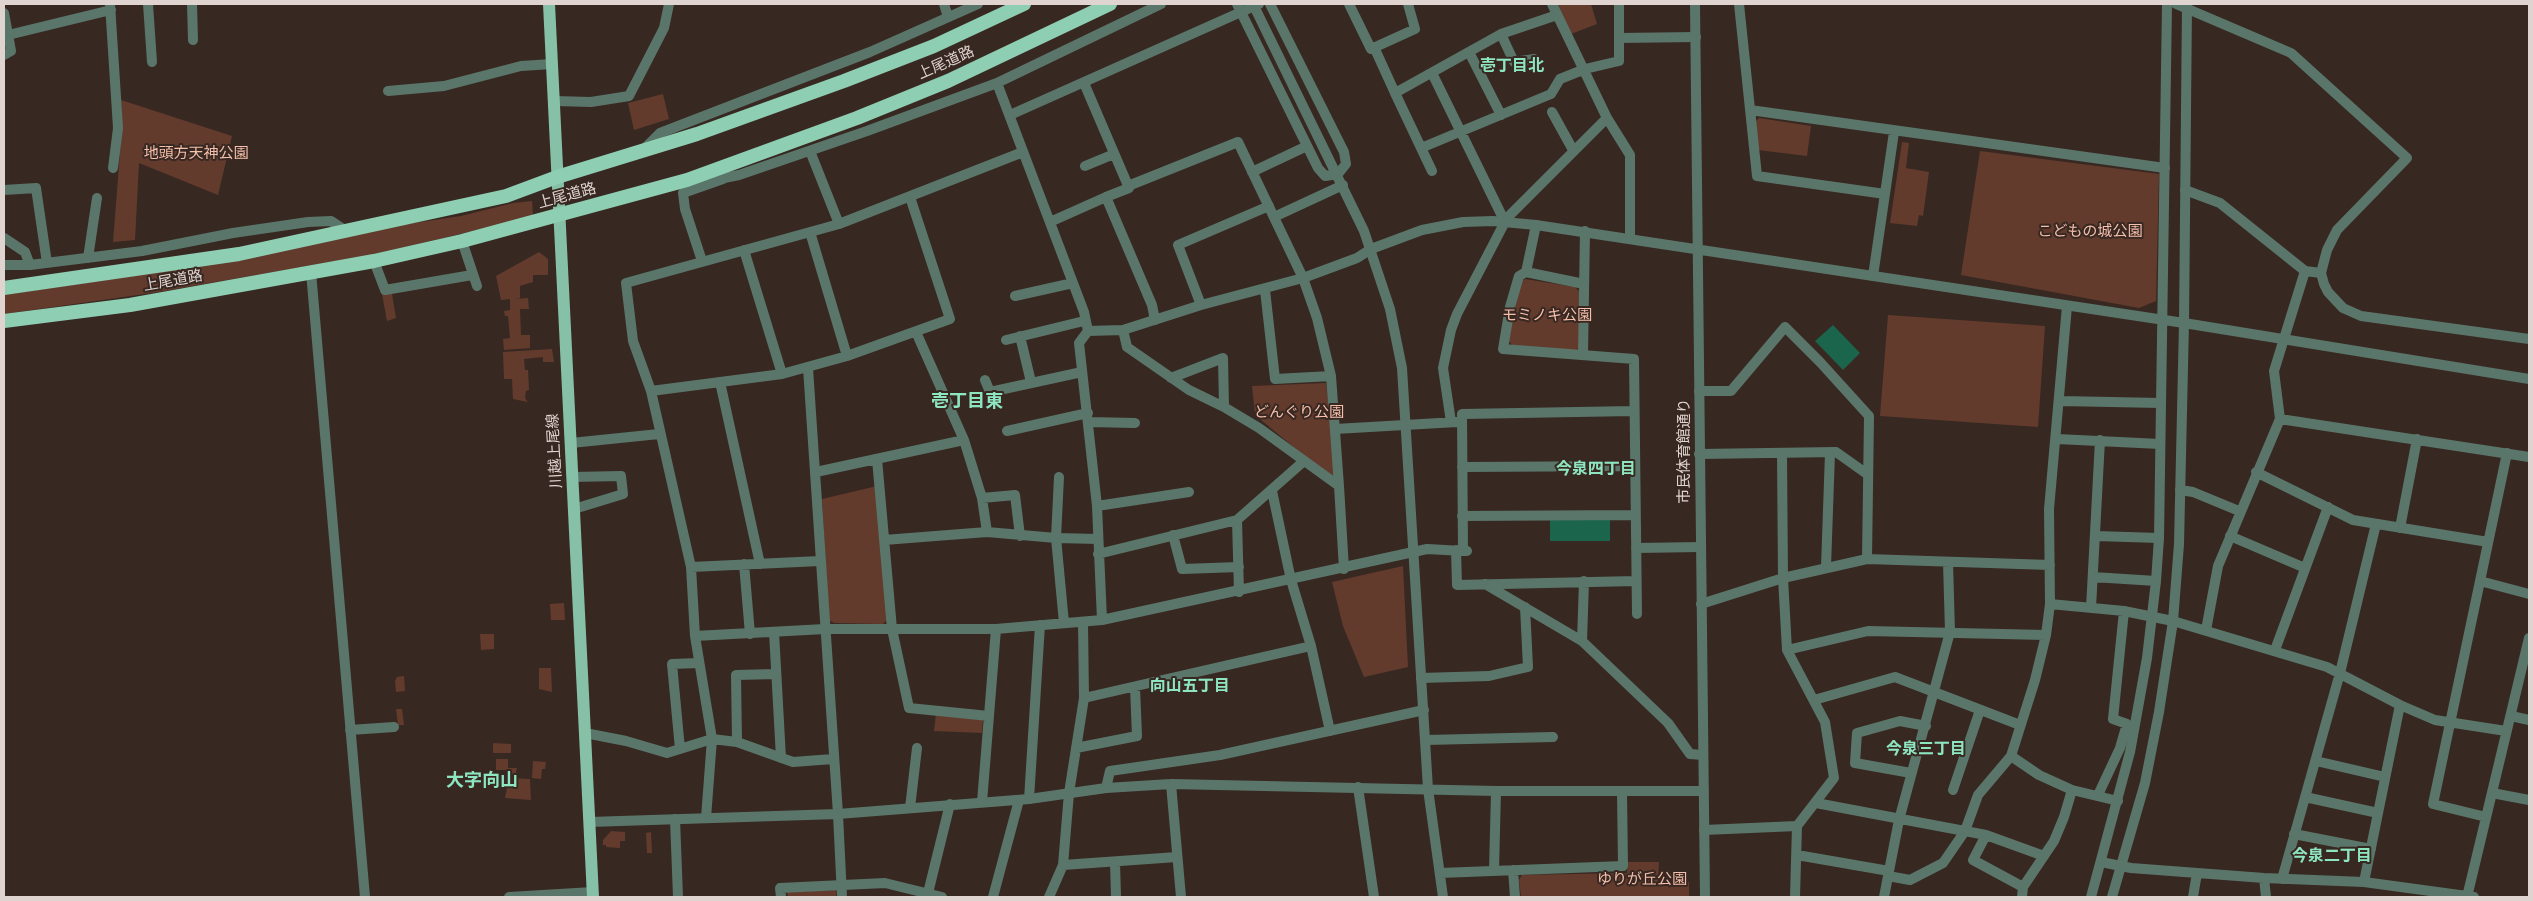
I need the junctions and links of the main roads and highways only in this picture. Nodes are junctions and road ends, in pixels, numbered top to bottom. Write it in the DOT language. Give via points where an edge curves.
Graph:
graph roads {
  1 [pos="549,4"];
  2 [pos="1024,4"];
  3 [pos="1110,4"];
  4 [pos="557,177"];
  5 [pos="559,215"];
  6 [pos="4,288"];
  7 [pos="4,321"];
  8 [pos="593,894"];
  1 -- 4 [label="main road, 川越上尾線"];
  2 -- 4 [label="highway, 上尾道路" via="934,46 844,81 698,134"];
  3 -- 5 [label="highway, 上尾道路" via="948,81 857,118 707,172"];
  4 -- 5 [label="main road, 川越上尾線"];
  4 -- 6 [label="highway, 上尾道路" via="506,196 239,254"];
  5 -- 7 [label="highway, 上尾道路" via="374,261 130,305"];
  5 -- 8 [label="main road, 川越上尾線"];
}
